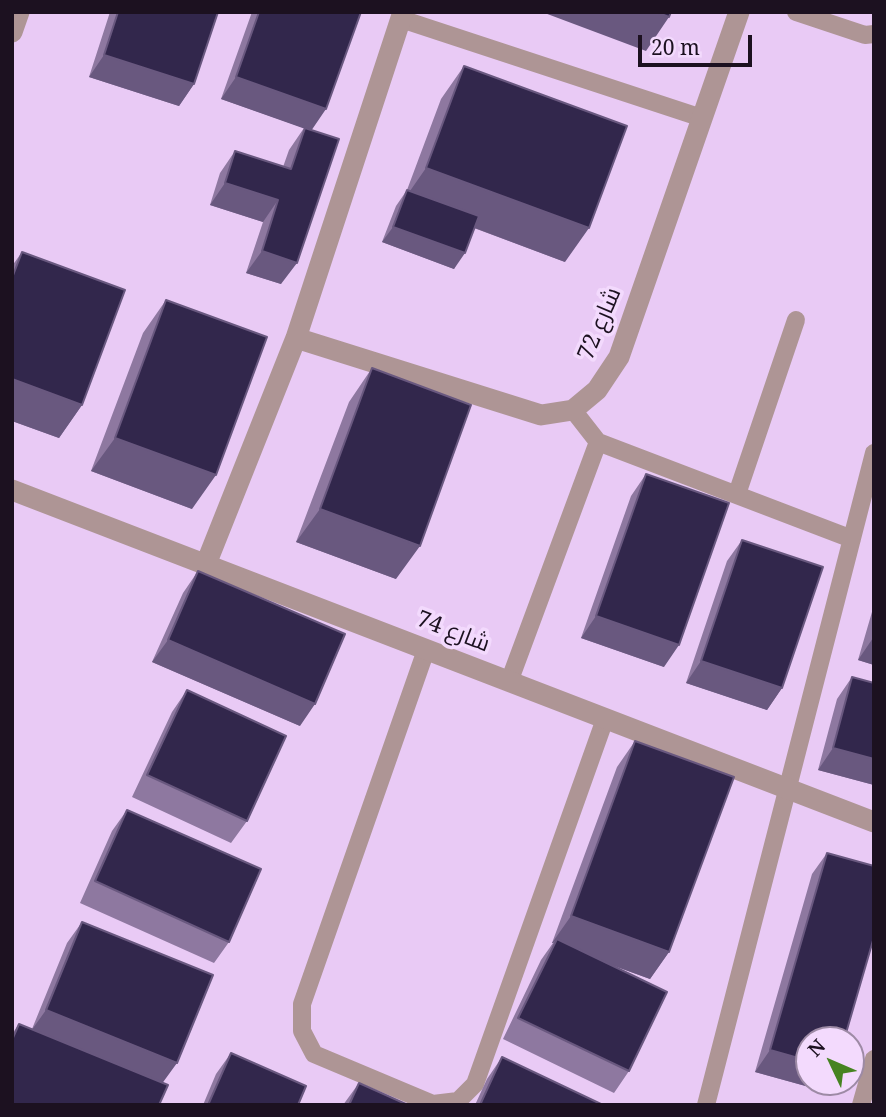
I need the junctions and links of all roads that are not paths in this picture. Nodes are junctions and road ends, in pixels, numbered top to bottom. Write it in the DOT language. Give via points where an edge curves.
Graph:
graph roads {
  1 [pos="19,12"];
  2 [pos="739,12"];
  3 [pos="796,12"];
  4 [pos="402,16"];
  5 [pos="12,32"];
  6 [pos="874,34"];
  7 [pos="702,118"];
  8 [pos="796,320"];
  9 [pos="296,338"];
  10 [pos="573,410"];
  11 [pos="597,442"];
  12 [pos="874,453"];
  13 [pos="12,490"];
  14 [pos="737,494"];
  15 [pos="852,539"];
  16 [pos="206,564"];
  17 [pos="426,650"];
  18 [pos="509,682"];
  19 [pos="605,719"];
  20 [pos="787,790"];
  21 [pos="874,822"];
  22 [pos="874,1059"];
  23 [pos="706,1105"];
  24 [pos="861,1105"];
  1 -- 5 [label="street"];
  2 -- 7 [label="street, شارع 72"];
  3 -- 6 [label="lane"];
  4 -- 7 [label="lane"];
  4 -- 9 [label="street"];
  7 -- 10 [label="street, شارع 72" via="619,357 597,390"];
  8 -- 14 [label="lane"];
  9 -- 10 [label="street" via="541,415"];
  9 -- 16 [label="street"];
  10 -- 11 [label="lane"];
  11 -- 14 [label="lane"];
  11 -- 18 [label="lane"];
  12 -- 15 [label="lane"];
  13 -- 16 [label="street, شارع 74"];
  14 -- 15 [label="lane"];
  15 -- 20 [label="lane"];
  16 -- 17 [label="street, شارع 74"];
  17 -- 18 [label="street, شارع 74"];
  17 -- 19 [label="lane" via="302,1004 302,1031 314,1054 433,1104 457,1101 475,1084"];
  18 -- 19 [label="street, شارع 74"];
  19 -- 20 [label="street, شارع 74"];
  20 -- 21 [label="street, شارع 74"];
  20 -- 23 [label="lane"];
  22 -- 24 [label="lane"];
}
